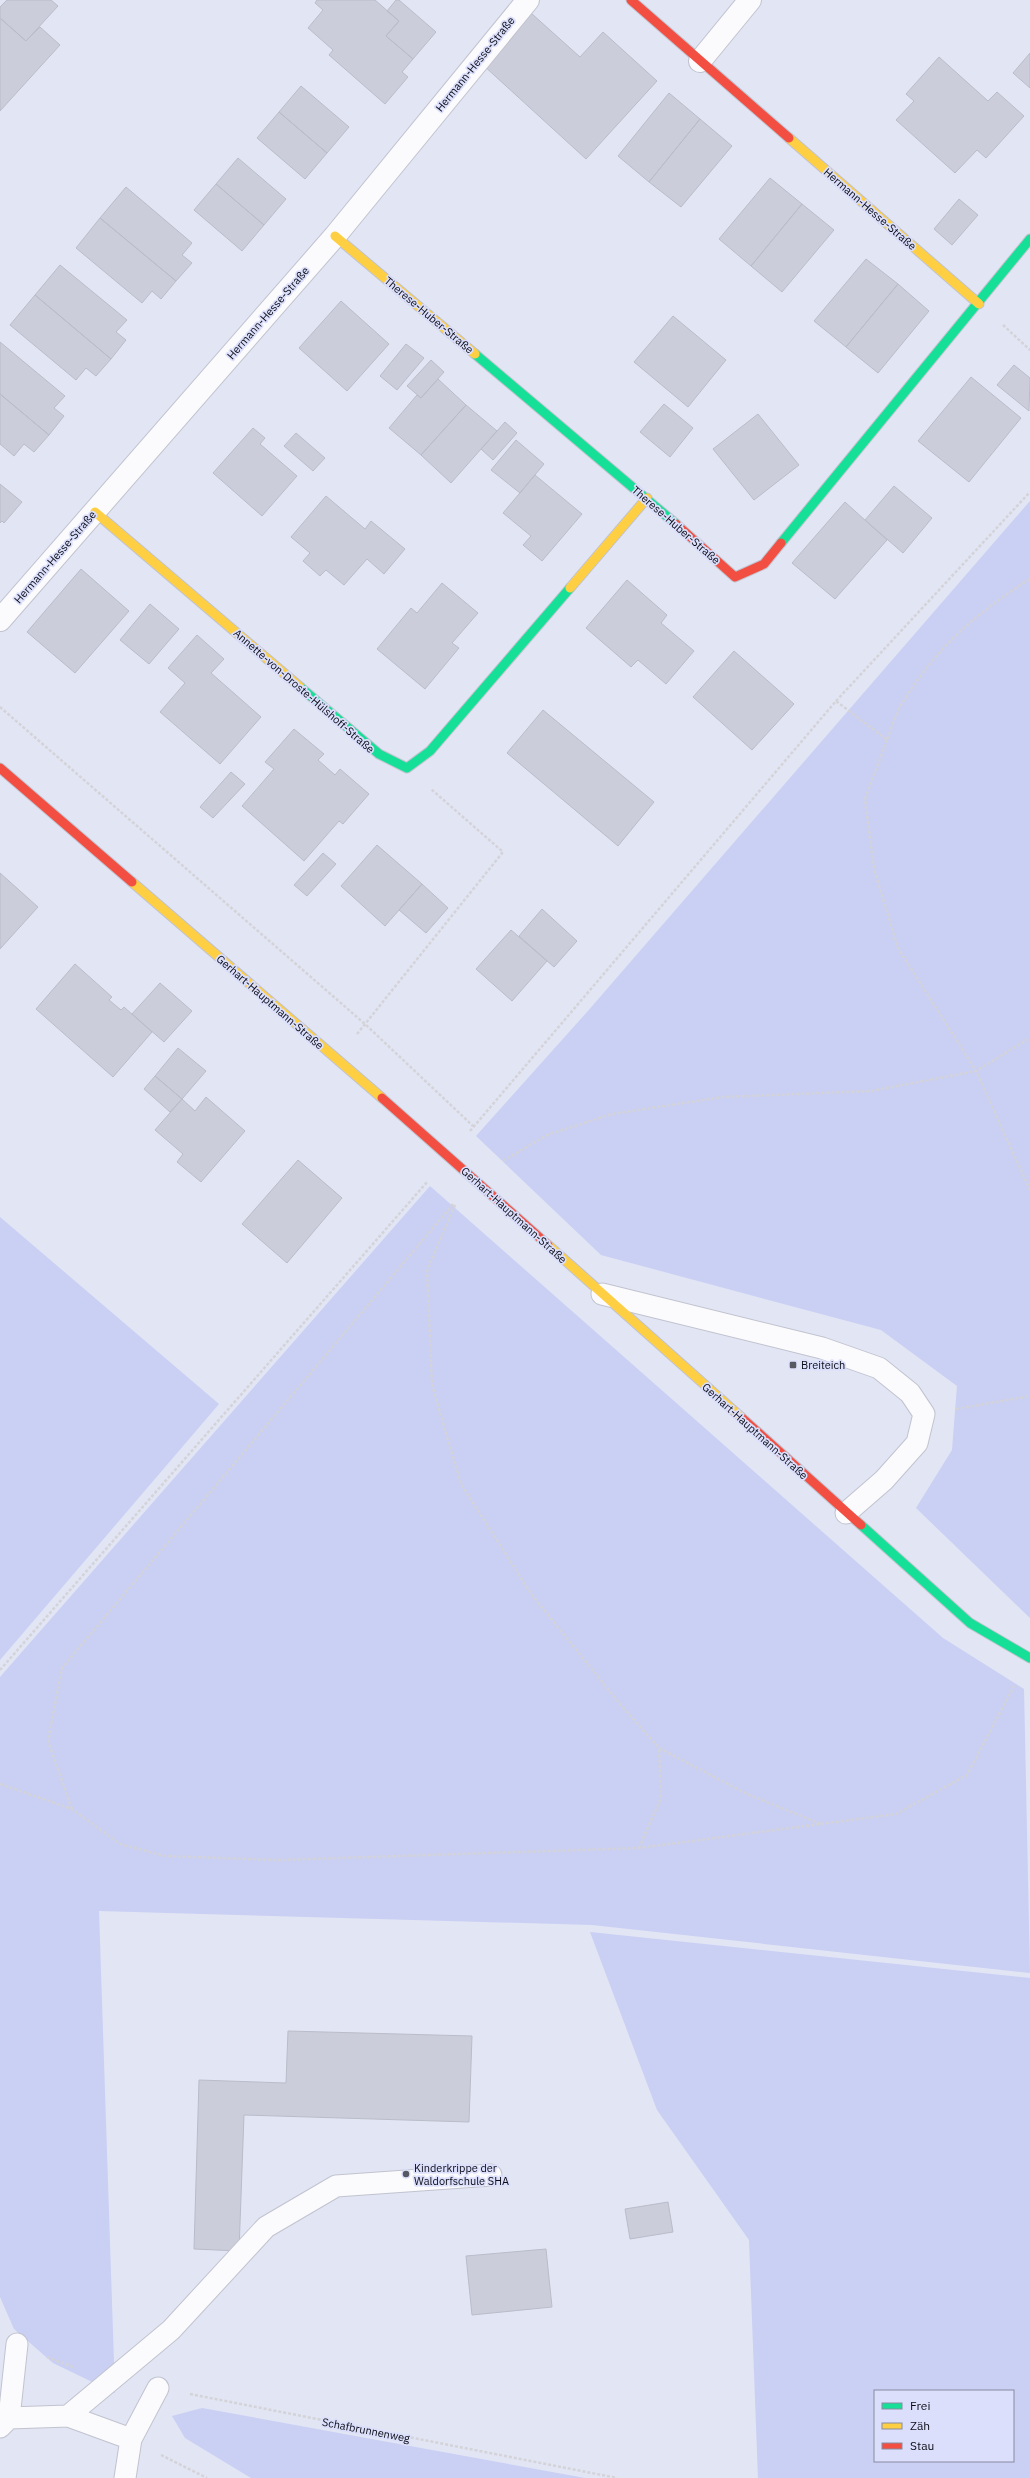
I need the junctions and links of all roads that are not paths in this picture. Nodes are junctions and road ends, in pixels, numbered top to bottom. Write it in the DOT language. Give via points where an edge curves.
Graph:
graph roads {
  1 [pos="528,0"];
  2 [pos="631,0"];
  3 [pos="750,0"];
  4 [pos="700,61"];
  5 [pos="334,236"];
  6 [pos="1030,239"];
  7 [pos="979,304"];
  8 [pos="647,498"];
  9 [pos="95,512"];
  10 [pos="0,620"];
  11 [pos="0,768"];
  12 [pos="602,1294"];
  13 [pos="846,1513"];
  14 [pos="1027,1657"];
  15 [pos="491,2175"];
  16 [pos="17,2344"];
  17 [pos="158,2388"];
  18 [pos="68,2416"];
  19 [pos="4,2423"];
  20 [pos="131,2439"];
  21 [pos="125,2478"];
  1 -- 5 [label="street, Hermann-Hesse-Straße"];
  2 -- 4 [label="street, Hermann-Hesse-Straße"];
  3 -- 4 [label="street"];
  4 -- 7 [label="street, Hermann-Hesse-Straße"];
  5 -- 8 [label="street, Therese-Huber-Straße"];
  5 -- 9 [label="street, Hermann-Hesse-Straße"];
  6 -- 7 [label="street"];
  7 -- 8 [label="street, Therese-Huber-Straße" via="764,564 735,577"];
  8 -- 9 [label="street, Annette-von-Droste-Hülshoff-Straße" via="430,751 407,768 379,754"];
  9 -- 10 [label="street, Hermann-Hesse-Straße"];
  11 -- 12 [label="street, Gerhart-Hauptmann-Straße"];
  12 -- 13 [label="street, Gerhart-Hauptmann-Straße"];
  12 -- 13 [label="lane" via="822,1348 879,1368 910,1392 924,1414 917,1443 884,1480"];
  13 -- 14 [label="street, Gerhart-Hauptmann-Straße" via="970,1623"];
  15 -- 18 [label="lane" via="336,2186 266,2227 171,2330"];
  16 -- 19 [label="lane"];
  17 -- 20 [label="lane"];
  18 -- 19 [label="lane"];
  18 -- 20 [label="lane"];
  20 -- 21 [label="lane"];
}
